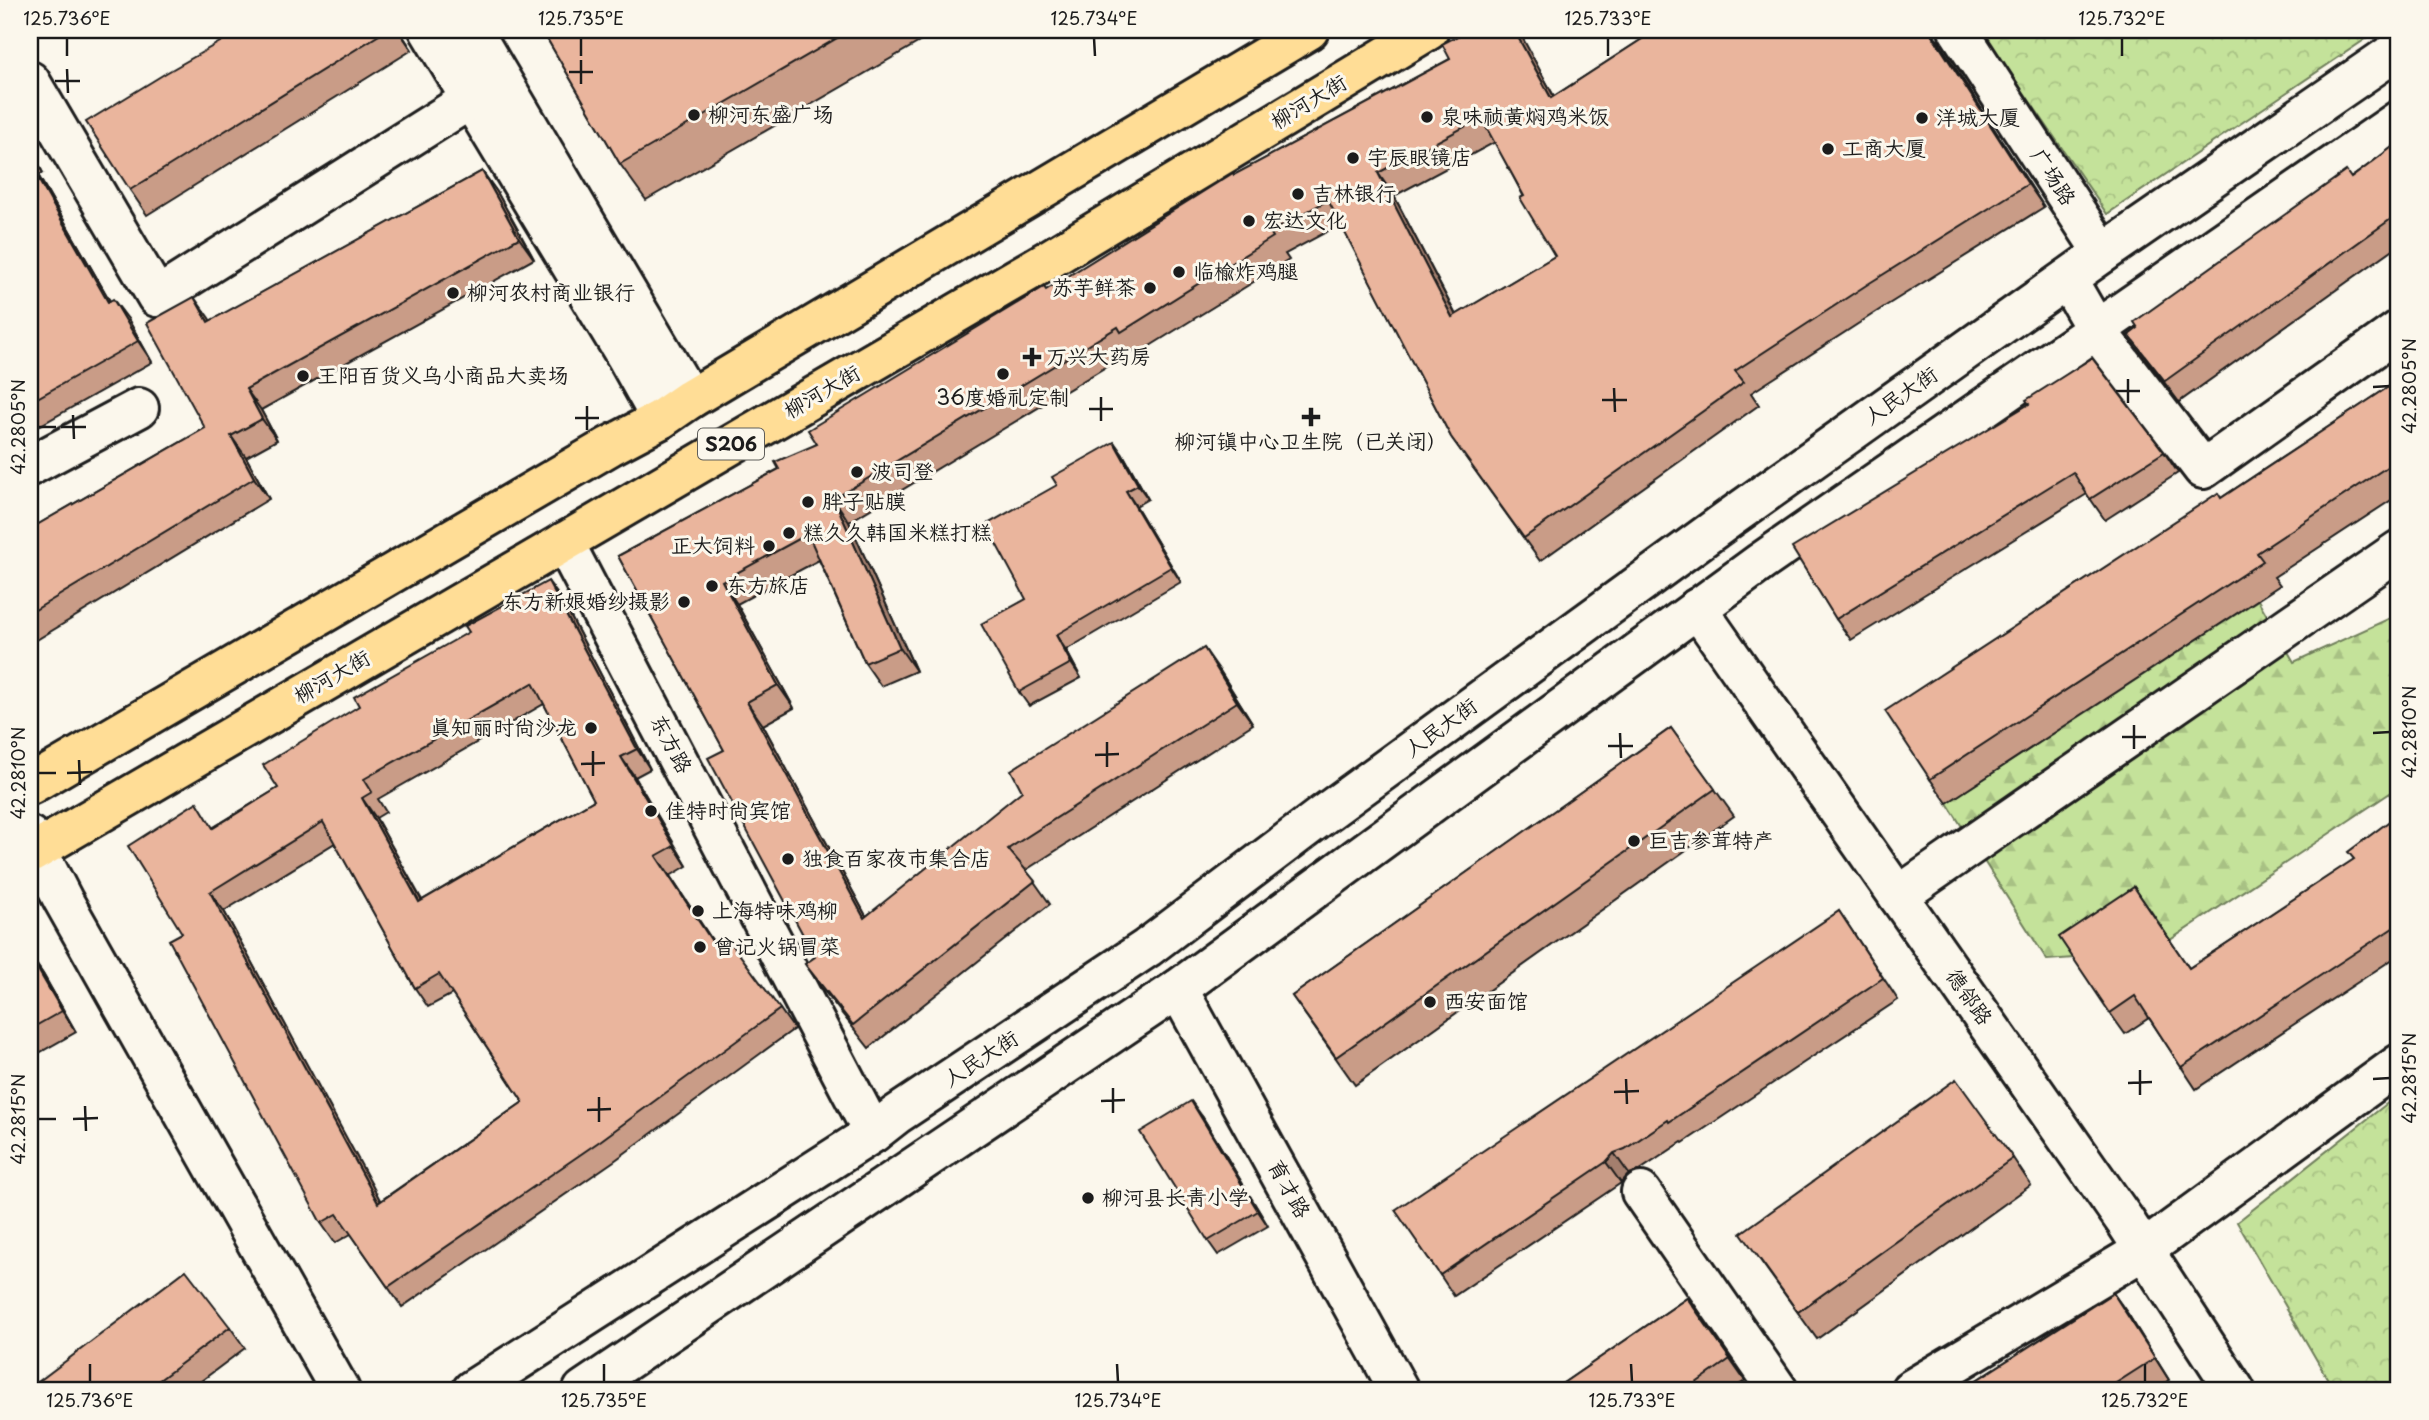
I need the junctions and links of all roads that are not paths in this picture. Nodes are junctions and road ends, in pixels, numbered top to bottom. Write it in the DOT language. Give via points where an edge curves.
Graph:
graph roads {
  1 [pos="429,30"];
  2 [pos="472,30"];
  3 [pos="1310,30"];
  4 [pos="1429,30"];
  5 [pos="1958,30"];
  6 [pos="2399,49"];
  7 [pos="30,81"];
  8 [pos="471,99"];
  9 [pos="2399,120"];
  10 [pos="2103,253"];
  11 [pos="2067,278"];
  12 [pos="2399,330"];
  13 [pos="2097,331"];
  14 [pos="139,408"];
  15 [pos="676,409"];
  16 [pos="30,466"];
  17 [pos="564,542"];
  18 [pos="2399,550"];
  19 [pos="1697,608"];
  20 [pos="30,785"];
  21 [pos="33,847"];
  22 [pos="1898,896"];
  23 [pos="1178,989"];
  24 [pos="2399,1064"];
  25 [pos="873,1133"];
  26 [pos="1641,1192"];
  27 [pos="2144,1250"];
  28 [pos="340,1390"];
  29 [pos="472,1390"];
  30 [pos="583,1390"];
  31 [pos="1399,1390"];
  32 [pos="1778,1390"];
  33 [pos="1910,1390"];
  34 [pos="2235,1390"];
  1 -- 8 [label="street"];
  2 -- 15 [label="street"];
  3 -- 15 [label="main road, S206"];
  4 -- 17 [label="main road, 柳河大街 / S206" via="1048,260"];
  5 -- 10 [label="street, 广场路"];
  6 -- 10 [label="street, 人民大街"];
  7 -- 8 [label="street" via="76,133 156,297"];
  8 -- 15 [label="street" via="627,358"];
  9 -- 13 [label="street"];
  10 -- 11 [label="street, 人民大街"];
  11 -- 13 [label="street"];
  11 -- 25 [label="street, 人民大街" via="1560,641 1147,948"];
  12 -- 13 [label="street" via="2203,469"];
  13 -- 19 [label="street"];
  14 -- 16 [label="street"];
  15 -- 20 [label="main road, S206"];
  17 -- 21 [label="main road, 柳河大街 / S206"];
  17 -- 25 [label="street, 东方路"];
  18 -- 22 [label="street"];
  19 -- 22 [label="street, 德邻路"];
  19 -- 23 [label="street"];
  21 -- 28 [label="street"];
  22 -- 27 [label="street, 德邻路"];
  23 -- 30 [label="street"];
  23 -- 31 [label="street, 育才路"];
  24 -- 27 [label="street"];
  25 -- 29 [label="street, 人民大街"];
  26 -- 32 [label="street"];
  27 -- 33 [label="street"];
  27 -- 34 [label="street, 德邻路"];
}
